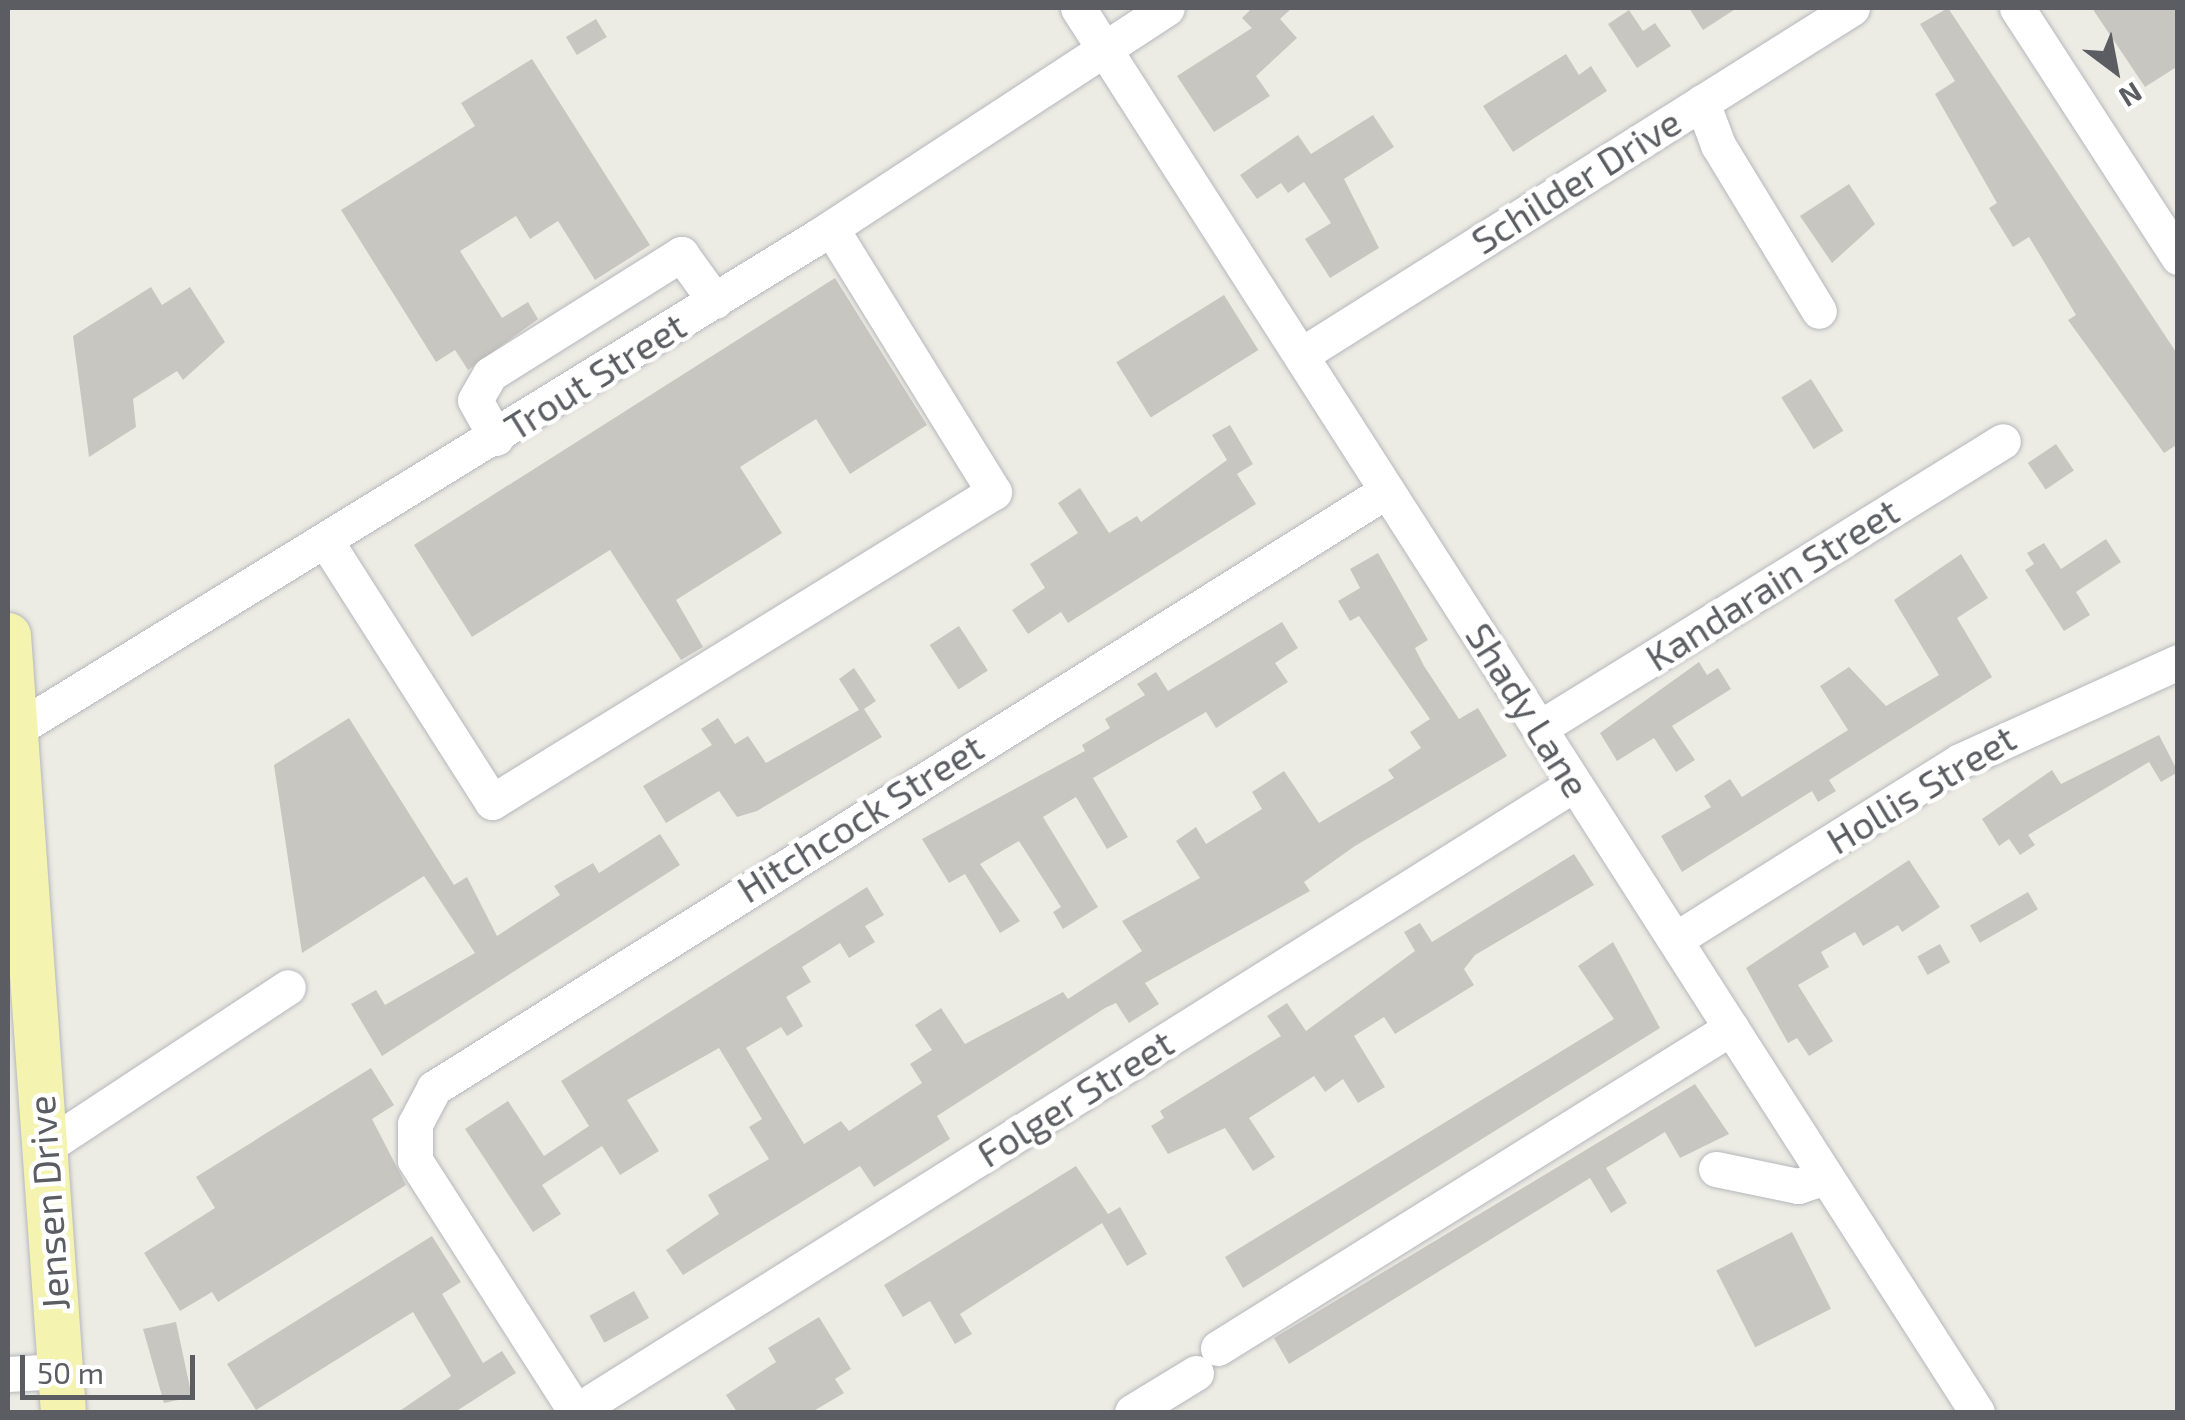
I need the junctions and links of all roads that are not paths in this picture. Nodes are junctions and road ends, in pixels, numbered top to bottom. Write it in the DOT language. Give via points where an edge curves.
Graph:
graph roads {
  1 [pos="1078,8"];
  2 [pos="1167,8"];
  3 [pos="1852,8"];
  4 [pos="2017,8"];
  5 [pos="1106,52"];
  6 [pos="1702,102"];
  7 [pos="831,228"];
  8 [pos="2178,258"];
  9 [pos="715,301"];
  10 [pos="1819,311"];
  11 [pos="1301,355"];
  12 [pos="496,438"];
  13 [pos="2003,441"];
  14 [pos="1386,490"];
  15 [pos="327,544"];
  16 [pos="8,635"];
  17 [pos="2178,662"];
  18 [pos="1540,728"];
  19 [pos="15,730"];
  20 [pos="1574,784"];
  21 [pos="17,922"];
  22 [pos="1676,939"];
  23 [pos="288,988"];
  24 [pos="1731,1028"];
  25 [pos="44,1148"];
  26 [pos="1716,1170"];
  27 [pos="1826,1177"];
  28 [pos="8,1374"];
  29 [pos="62,1392"];
  30 [pos="576,1412"];
  31 [pos="1132,1412"];
  32 [pos="1977,1412"];
  1 -- 5 [label="street, Shady Lane"];
  2 -- 5 [label="street, Trout Street"];
  3 -- 6 [label="street, Schilder Drive"];
  4 -- 8 [label="street"];
  5 -- 7 [label="street, Trout Street"];
  5 -- 11 [label="street, Shady Lane"];
  6 -- 10 [label="street" via="1718,145"];
  6 -- 11 [label="street, Schilder Drive"];
  7 -- 9 [label="street, Trout Street"];
  7 -- 15 [label="street" via="994,492 492,802"];
  9 -- 12 [label="street, Trout Street"];
  9 -- 12 [label="street" via="681,254 490,374 474,400"];
  11 -- 14 [label="street, Shady Lane"];
  12 -- 15 [label="street, Trout Street"];
  13 -- 18 [label="street, Kandarain Street"];
  14 -- 18 [label="street, Shady Lane"];
  14 -- 30 [label="street, Hitchcock Street" via="453,1071 415,1124 415,1160"];
  15 -- 19 [label="street, Trout Street"];
  16 -- 19 [label="main road, Jensen Drive"];
  17 -- 22 [label="street, Hollis Street" via="1960,762"];
  18 -- 20 [label="street, Shady Lane"];
  19 -- 21 [label="main road, Jensen Drive"];
  20 -- 22 [label="street, Shady Lane"];
  20 -- 30 [label="street, Folger Street"];
  21 -- 25 [label="main road, Jensen Drive"];
  22 -- 24 [label="street, Shady Lane"];
  23 -- 25 [label="street"];
  24 -- 27 [label="street, Shady Lane"];
  24 -- 31 [label="street"];
  25 -- 29 [label="main road, Jensen Drive"];
  26 -- 27 [label="street" via="1798,1186"];
  27 -- 32 [label="street, Shady Lane"];
  28 -- 29 [label="street"];
}
